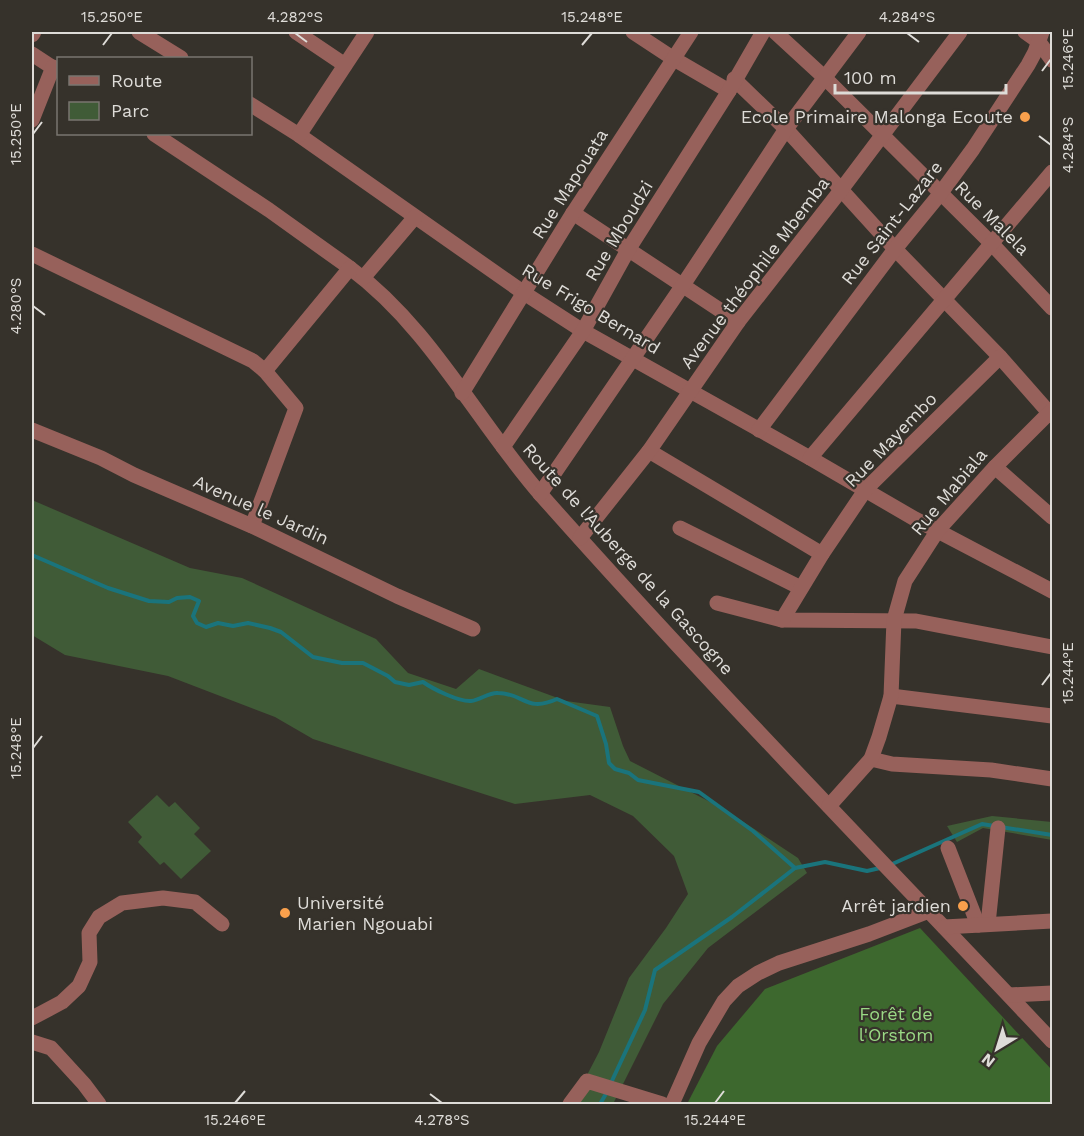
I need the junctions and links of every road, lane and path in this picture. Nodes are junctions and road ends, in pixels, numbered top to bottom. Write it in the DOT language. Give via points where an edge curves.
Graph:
graph roads {
  1 [pos="140,32"];
  2 [pos="296,32"];
  3 [pos="367,32"];
  4 [pos="633,32"];
  5 [pos="691,32"];
  6 [pos="763,32"];
  7 [pos="775,32"];
  8 [pos="859,32"];
  9 [pos="960,32"];
  10 [pos="1025,32"];
  11 [pos="651,37"];
  12 [pos="1040,37"];
  13 [pos="32,54"];
  14 [pos="179,57"];
  15 [pos="674,59"];
  16 [pos="1053,60"];
  17 [pos="345,65"];
  18 [pos="56,69"];
  19 [pos="825,78"];
  20 [pos="731,85"];
  21 [pos="252,105"];
  22 [pos="32,120"];
  23 [pos="786,129"];
  24 [pos="156,135"];
  25 [pos="299,135"];
  26 [pos="882,136"];
  27 [pos="1051,179"];
  28 [pos="841,190"];
  29 [pos="940,194"];
  30 [pos="573,213"];
  31 [pos="415,217"];
  32 [pos="992,244"];
  33 [pos="895,249"];
  34 [pos="628,250"];
  35 [pos="32,254"];
  36 [pos="350,268"];
  37 [pos="363,278"];
  38 [pos="683,285"];
  39 [pos="524,293"];
  40 [pos="945,300"];
  41 [pos="1053,308"];
  42 [pos="738,322"];
  43 [pos="583,331"];
  44 [pos="1000,357"];
  45 [pos="632,359"];
  46 [pos="265,370"];
  47 [pos="691,391"];
  48 [pos="462,393"];
  49 [pos="1052,413"];
  50 [pos="32,430"];
  51 [pos="759,430"];
  52 [pos="503,447"];
  53 [pos="649,451"];
  54 [pos="810,458"];
  55 [pos="995,467"];
  56 [pos="866,489"];
  57 [pos="540,494"];
  58 [pos="1053,517"];
  59 [pos="252,526"];
  60 [pos="681,528"];
  61 [pos="938,530"];
  62 [pos="580,538"];
  63 [pos="822,554"];
  64 [pos="801,588"];
  65 [pos="1053,591"];
  66 [pos="717,603"];
  67 [pos="782,620"];
  68 [pos="894,620"];
  69 [pos="473,629"];
  70 [pos="1053,647"];
  71 [pos="891,696"];
  72 [pos="1053,716"];
  73 [pos="871,759"];
  74 [pos="1053,779"];
  75 [pos="829,806"];
  76 [pos="998,828"];
  77 [pos="948,848"];
  78 [pos="928,911"];
  79 [pos="1053,921"];
  80 [pos="222,924"];
  81 [pos="983,925"];
  82 [pos="944,927"];
  83 [pos="1053,993"];
  84 [pos="1009,995"];
  85 [pos="32,1018"];
  86 [pos="1053,1041"];
  87 [pos="32,1042"];
  88 [pos="99,1104"];
  89 [pos="570,1104"];
  90 [pos="662,1104"];
  91 [pos="672,1104"];
  1 -- 14 [label="street"];
  2 -- 17 [label="street"];
  3 -- 17 [label="street"];
  4 -- 11 [label="street, Rue Mabiala"];
  5 -- 15 [label="street, Rue Mapouata"];
  6 -- 20 [label="street, Rue Mboudzi"];
  7 -- 19 [label="street, Rue Malela"];
  8 -- 19 [label="street"];
  9 -- 26 [label="street, Avenue théophile Mbemba"];
  10 -- 12 [label="street"];
  11 -- 15 [label="street, Rue Mabiala"];
  12 -- 16 [label="street"];
  12 -- 29 [label="street, Rue Saint-Lazare" via="1028,65"];
  13 -- 18 [label="street"];
  15 -- 20 [label="street, Rue Mabiala"];
  15 -- 30 [label="street, Rue Mapouata"];
  17 -- 25 [label="street"];
  18 -- 22 [label="street"];
  19 -- 23 [label="street"];
  19 -- 26 [label="street, Rue Malela"];
  20 -- 23 [label="street, Rue Mabiala"];
  20 -- 34 [label="street, Rue Mboudzi"];
  21 -- 25 [label="street, Rue Frigo Bernard"];
  23 -- 28 [label="street, Rue Mabiala"];
  23 -- 38 [label="street"];
  24 -- 36 [label="street, Route de l'Auberge de la Gascogne"];
  25 -- 31 [label="street, Rue Frigo Bernard"];
  26 -- 28 [label="street, Avenue théophile Mbemba"];
  26 -- 29 [label="street, Rue Malela"];
  27 -- 32 [label="street"];
  28 -- 33 [label="street, Rue Mabiala"];
  28 -- 42 [label="street, Avenue théophile Mbemba"];
  29 -- 32 [label="street, Rue Malela"];
  29 -- 33 [label="street, Rue Saint-Lazare"];
  30 -- 34 [label="street"];
  30 -- 39 [label="street, Rue Mapouata"];
  31 -- 37 [label="street"];
  31 -- 39 [label="street, Rue Frigo Bernard"];
  32 -- 40 [label="street"];
  32 -- 41 [label="street, Rue Malela"];
  33 -- 40 [label="street, Rue Mabiala"];
  33 -- 51 [label="street, Rue Saint-Lazare"];
  34 -- 38 [label="street"];
  34 -- 43 [label="street, Rue Mboudzi"];
  35 -- 46 [label="street" via="228,348"];
  36 -- 37 [label="street, Route de l'Auberge de la Gascogne"];
  36 -- 46 [label="street"];
  37 -- 48 [label="street, Route de l'Auberge de la Gascogne" via="410,322"];
  38 -- 42 [label="street"];
  38 -- 45 [label="street"];
  39 -- 43 [label="street, Rue Frigo Bernard"];
  39 -- 48 [label="street, Rue Mapouata"];
  40 -- 44 [label="street, Rue Mabiala"];
  40 -- 54 [label="street"];
  42 -- 47 [label="street, Avenue théophile Mbemba"];
  43 -- 45 [label="street, Rue Frigo Bernard"];
  43 -- 52 [label="street, Rue Mboudzi"];
  44 -- 49 [label="street, Rue Mabiala"];
  44 -- 56 [label="street, Rue Mayembo"];
  45 -- 47 [label="street, Rue Frigo Bernard"];
  45 -- 57 [label="street"];
  46 -- 59 [label="street" via="296,408"];
  47 -- 51 [label="street, Rue Frigo Bernard"];
  47 -- 53 [label="street, Avenue théophile Mbemba"];
  48 -- 52 [label="street, Route de l'Auberge de la Gascogne"];
  49 -- 55 [label="street, Rue Mabiala"];
  50 -- 59 [label="street, Avenue le Jardin"];
  51 -- 54 [label="street, Rue Frigo Bernard"];
  52 -- 57 [label="street, Route de l'Auberge de la Gascogne"];
  53 -- 62 [label="street, Avenue théophile Mbemba"];
  53 -- 63 [label="street"];
  54 -- 56 [label="street, Rue Frigo Bernard"];
  55 -- 58 [label="street"];
  55 -- 61 [label="street, Rue Mabiala"];
  56 -- 61 [label="street, Rue Frigo Bernard"];
  56 -- 63 [label="street, Rue Mayembo"];
  57 -- 62 [label="street, Route de l'Auberge de la Gascogne"];
  59 -- 69 [label="street, Avenue le Jardin"];
  60 -- 64 [label="street"];
  61 -- 65 [label="street, Rue Frigo Bernard"];
  61 -- 68 [label="street, Rue Mabiala" via="905,581"];
  62 -- 75 [label="street, Route de l'Auberge de la Gascogne"];
  63 -- 64 [label="street, Rue Mayembo"];
  64 -- 67 [label="street, Rue Mayembo"];
  66 -- 67 [label="street"];
  67 -- 68 [label="street"];
  68 -- 70 [label="street"];
  68 -- 71 [label="street, Rue Mabiala"];
  71 -- 72 [label="street"];
  71 -- 73 [label="street, Rue Mabiala"];
  73 -- 74 [label="street"];
  73 -- 75 [label="street, Rue Mabiala"];
  75 -- 78 [label="street, Route de l'Auberge de la Gascogne"];
  76 -- 81 [label="street"];
  77 -- 81 [label="street"];
  78 -- 82 [label="street, Route de l'Auberge de la Gascogne"];
  78 -- 91 [label="street" via="778,963 738,986 724,1001 699,1043"];
  79 -- 81 [label="street"];
  80 -- 85 [label="street" via="195,902 163,898 122,903 99,917 89,933 90,962 79,986 62,1002"];
  81 -- 82 [label="street"];
  82 -- 84 [label="street, Route de l'Auberge de la Gascogne"];
  83 -- 84 [label="street"];
  84 -- 86 [label="street, Route de l'Auberge de la Gascogne"];
  87 -- 88 [label="street" via="51,1048"];
  89 -- 90 [label="street" via="587,1081"];
}
